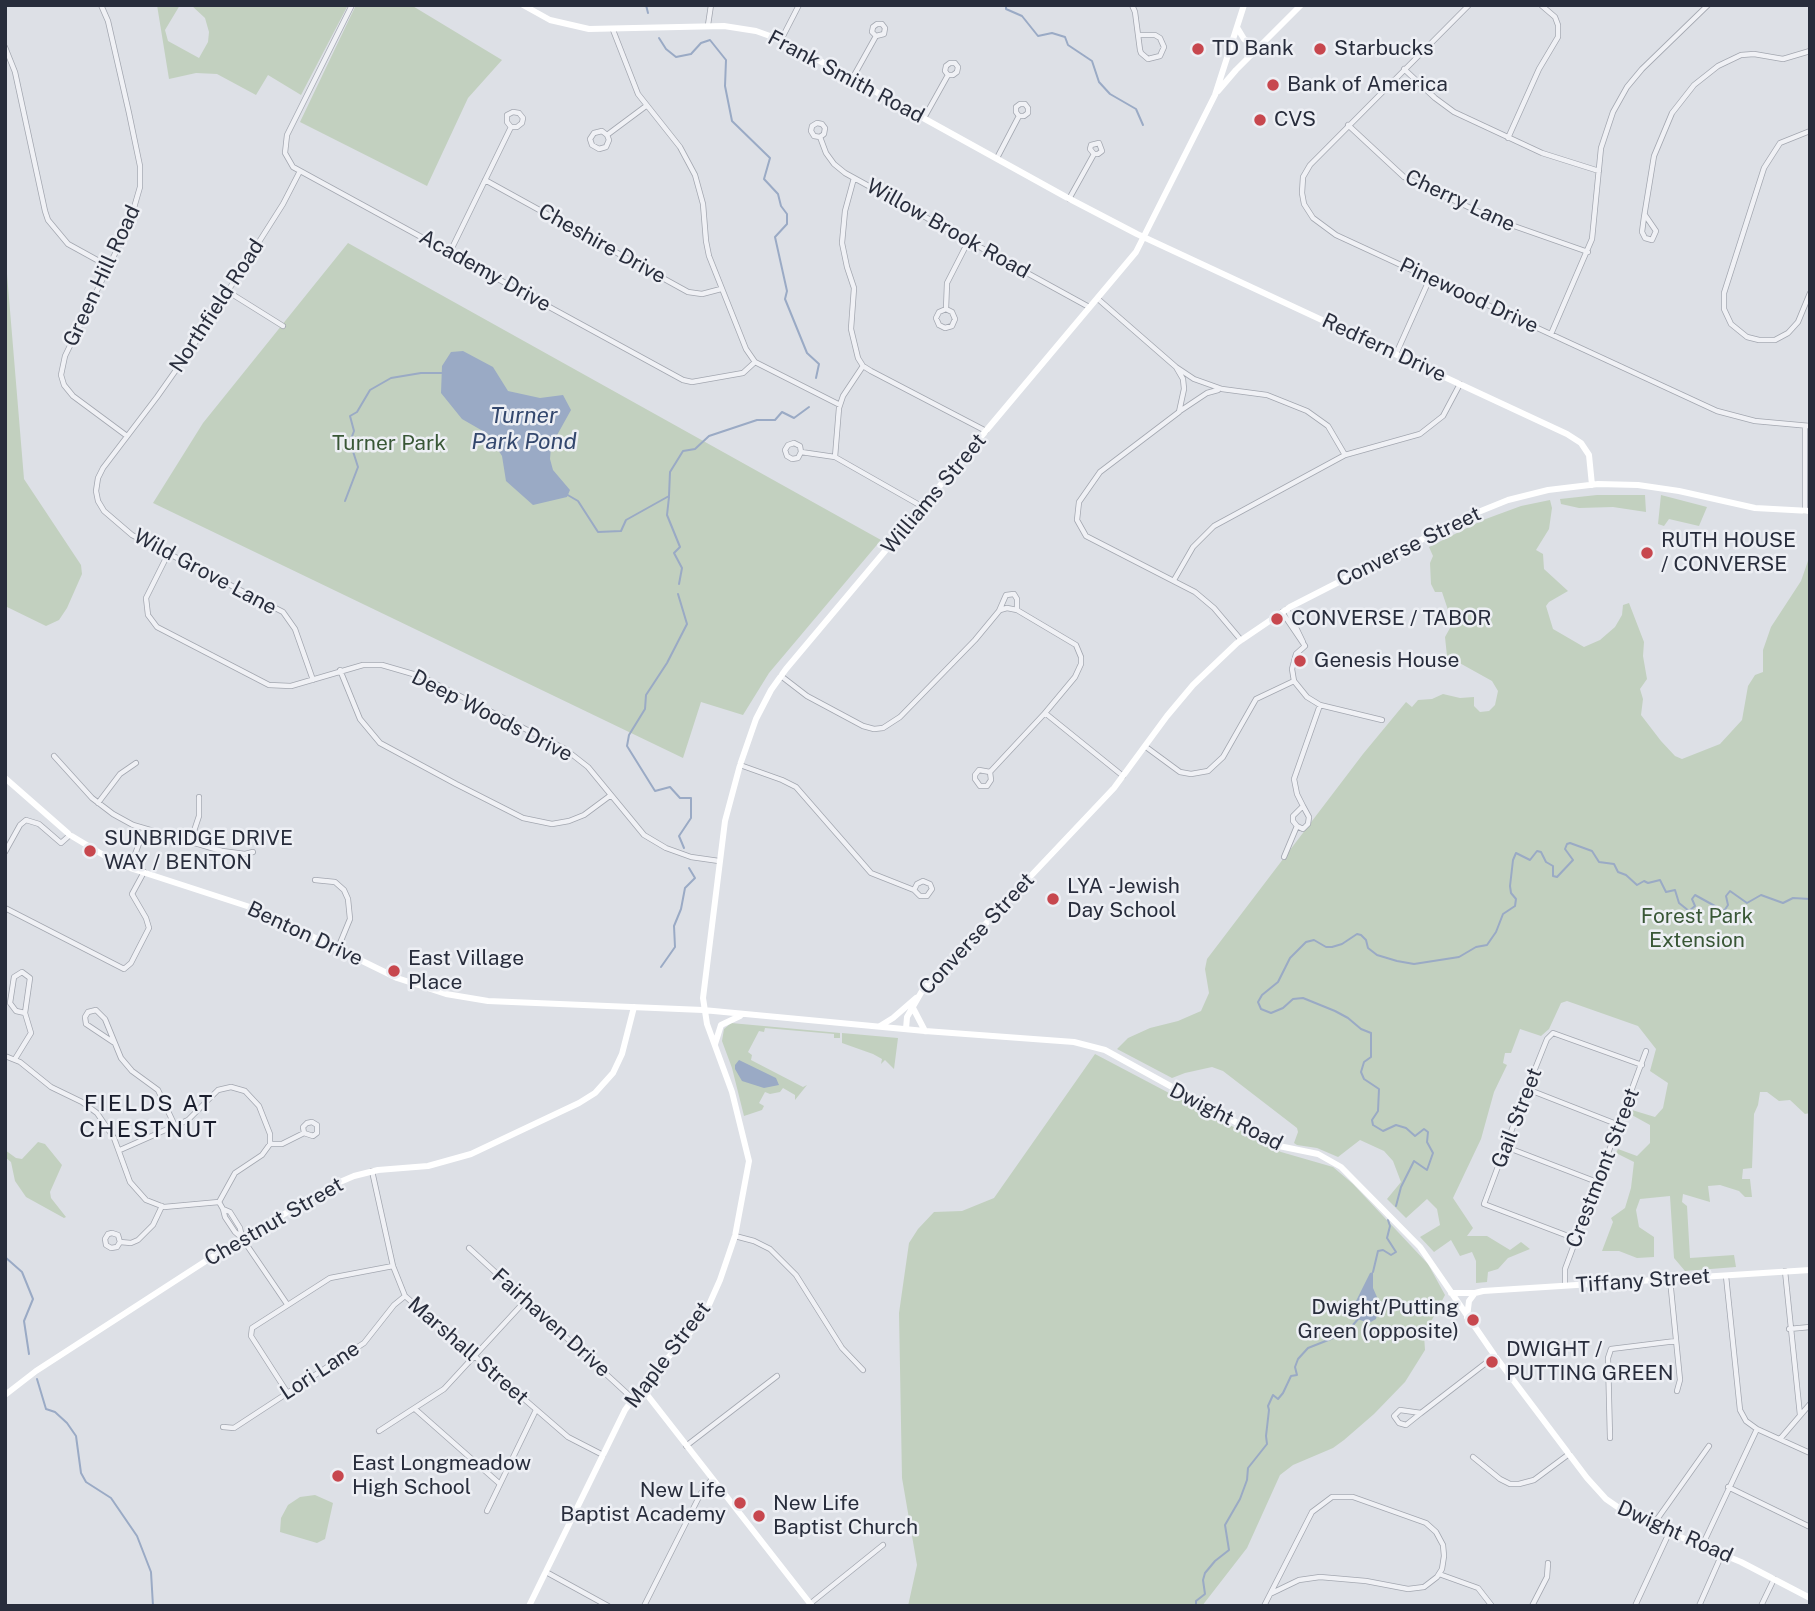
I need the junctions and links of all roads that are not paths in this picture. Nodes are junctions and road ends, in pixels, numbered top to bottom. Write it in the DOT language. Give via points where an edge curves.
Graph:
graph roads {
  1 [pos="101,5"];
  2 [pos="352,5"];
  3 [pos="523,5"];
  4 [pos="711,5"];
  5 [pos="799,5"];
  6 [pos="1132,5"];
  7 [pos="1244,5"];
  8 [pos="1301,5"];
  9 [pos="1469,5"];
  10 [pos="1541,5"];
  11 [pos="1708,5"];
  12 [pos="708,25"];
  13 [pos="1238,29"];
  14 [pos="612,30"];
  15 [pos="1138,35"];
  16 [pos="876,36"];
  17 [pos="781,40"];
  18 [pos="5,47"];
  19 [pos="1257,48"];
  20 [pos="1810,51"];
  21 [pos="1404,69"];
  22 [pos="948,75"];
  23 [pos="852,79"];
  24 [pos="1215,95"];
  25 [pos="646,106"];
  26 [pos="1019,116"];
  27 [pos="925,118"];
  28 [pos="1348,125"];
  29 [pos="511,127"];
  30 [pos="1810,131"];
  31 [pos="607,135"];
  32 [pos="820,137"];
  33 [pos="1508,138"];
  34 [pos="1094,154"];
  35 [pos="997,158"];
  36 [pos="300,171"];
  37 [pos="1599,171"];
  38 [pos="854,177"];
  39 [pos="485,180"];
  40 [pos="1069,199"];
  41 [pos="1644,215"];
  42 [pos="1145,237"];
  43 [pos="969,240"];
  44 [pos="1588,252"];
  45 [pos="450,253"];
  46 [pos="108,266"];
  47 [pos="1430,278"];
  48 [pos="721,289"];
  49 [pos="227,291"];
  50 [pos="1810,293"];
  51 [pos="1098,299"];
  52 [pos="1808,302"];
  53 [pos="1090,308"];
  54 [pos="946,309"];
  55 [pos="283,326"];
  56 [pos="1551,334"];
  57 [pos="1396,354"];
  58 [pos="755,362"];
  59 [pos="863,366"];
  60 [pos="1175,366"];
  61 [pos="1460,384"];
  62 [pos="1222,389"];
  63 [pos="840,405"];
  64 [pos="1179,412"];
  65 [pos="1808,426"];
  66 [pos="986,431"];
  67 [pos="127,436"];
  68 [pos="801,453"];
  69 [pos="1345,455"];
  70 [pos="835,457"];
  71 [pos="1592,485"];
  72 [pos="923,507"];
  73 [pos="1807,511"];
  74 [pos="167,554"];
  75 [pos="1174,580"];
  76 [pos="1017,610"];
  77 [pos="999,611"];
  78 [pos="1284,611"];
  79 [pos="1241,640"];
  80 [pos="340,670"];
  81 [pos="781,676"];
  82 [pos="313,680"];
  83 [pos="1294,681"];
  84 [pos="1320,705"];
  85 [pos="1045,713"];
  86 [pos="1382,720"];
  87 [pos="1146,747"];
  88 [pos="54,756"];
  89 [pos="136,763"];
  90 [pos="740,765"];
  91 [pos="990,772"];
  92 [pos="1124,776"];
  93 [pos="5,778"];
  94 [pos="611,795"];
  95 [pos="199,797"];
  96 [pos="98,803"];
  97 [pos="1303,806"];
  98 [pos="1297,826"];
  99 [pos="144,830"];
  100 [pos="71,835"];
  101 [pos="190,843"];
  102 [pos="5,852"];
  103 [pos="253,852"];
  104 [pos="1284,857"];
  105 [pos="719,861"];
  106 [pos="130,868"];
  107 [pos="144,872"];
  108 [pos="315,880"];
  109 [pos="914,890"];
  110 [pos="5,908"];
  111 [pos="338,948"];
  112 [pos="917,997"];
  113 [pos="912,1006"];
  114 [pos="634,1007"];
  115 [pos="703,1010"];
  116 [pos="25,1013"];
  117 [pos="743,1014"];
  118 [pos="879,1027"];
  119 [pos="906,1029"];
  120 [pos="925,1031"];
  121 [pos="113,1042"];
  122 [pos="715,1046"];
  123 [pos="1646,1051"];
  124 [pos="5,1056"];
  125 [pos="15,1059"];
  126 [pos="1642,1065"];
  127 [pos="1527,1089"];
  128 [pos="1619,1125"];
  129 [pos="175,1126"];
  130 [pos="304,1133"];
  131 [pos="270,1143"];
  132 [pos="1506,1147"];
  133 [pos="120,1150"];
  134 [pos="372,1171"];
  135 [pos="1597,1182"];
  136 [pos="219,1202"];
  137 [pos="162,1206"];
  138 [pos="735,1236"];
  139 [pos="242,1238"];
  140 [pos="1576,1239"];
  141 [pos="120,1242"];
  142 [pos="468,1248"];
  143 [pos="393,1266"];
  144 [pos="1810,1270"];
  145 [pos="1785,1271"];
  146 [pos="1726,1275"];
  147 [pos="1670,1279"];
  148 [pos="1565,1286"];
  149 [pos="1451,1293"];
  150 [pos="1475,1293"];
  151 [pos="405,1296"];
  152 [pos="526,1300"];
  153 [pos="287,1304"];
  154 [pos="1467,1317"];
  155 [pos="1810,1327"];
  156 [pos="1789,1329"];
  157 [pos="1675,1341"];
  158 [pos="1495,1356"];
  159 [pos="475,1358"];
  160 [pos="863,1370"];
  161 [pos="777,1376"];
  162 [pos="641,1387"];
  163 [pos="1677,1391"];
  164 [pos="287,1392"];
  165 [pos="5,1395"];
  166 [pos="632,1398"];
  167 [pos="1810,1404"];
  168 [pos="415,1409"];
  169 [pos="536,1410"];
  170 [pos="1421,1413"];
  171 [pos="1800,1415"];
  172 [pos="223,1427"];
  173 [pos="1757,1429"];
  174 [pos="379,1431"];
  175 [pos="1609,1438"];
  176 [pos="1780,1439"];
  177 [pos="686,1446"];
  178 [pos="1709,1446"];
  179 [pos="1810,1453"];
  180 [pos="1569,1454"];
  181 [pos="603,1455"];
  182 [pos="1473,1457"];
  183 [pos="712,1479"];
  184 [pos="500,1484"];
  185 [pos="1728,1487"];
  186 [pos="487,1511"];
  187 [pos="1652,1526"];
  188 [pos="1810,1527"];
  189 [pos="1669,1533"];
  190 [pos="883,1545"];
  191 [pos="1702,1546"];
  192 [pos="1722,1554"];
  193 [pos="1548,1563"];
  194 [pos="546,1572"];
  195 [pos="1439,1574"];
  196 [pos="1774,1579"];
  197 [pos="1272,1592"];
  198 [pos="1810,1598"];
  199 [pos="812,1605"];
  200 [pos="529,1606"];
  201 [pos="608,1606"];
  202 [pos="644,1606"];
  203 [pos="1264,1606"];
  204 [pos="1492,1606"];
  205 [pos="1532,1606"];
  206 [pos="1636,1606"];
  207 [pos="1699,1606"];
  208 [pos="1761,1606"];
  1 -- 46 [label="street, Green Hill Road" via="140,172 135,210"];
  2 -- 36 [label="street" via="285,142 288,160"];
  3 -- 14 [label="main road, Frank Smith Road" via="562,24"];
  4 -- 12 [label="street"];
  5 -- 17 [label="street"];
  6 -- 15 [label="street"];
  7 -- 13 [label="main road, Williams Street"];
  8 -- 19 [label="main road"];
  9 -- 21 [label="street, Pinewood Drive"];
  10 -- 33 [label="street" via="1555,17 1558,37"];
  11 -- 37 [label="street" via="1622,94 1604,135"];
  12 -- 14 [label="main road, Frank Smith Road"];
  12 -- 17 [label="main road, Frank Smith Road" via="745,29"];
  13 -- 19 [label="main road"];
  13 -- 24 [label="main road, Williams Street"];
  14 -- 25 [label="street"];
  15 -- 15 [label="street" via="1160,38 1164,47 1160,56 1151,60 1143,56"];
  16 -- 23 [label="street"];
  17 -- 23 [label="main road, Frank Smith Road"];
  18 -- 46 [label="street" via="15,72 48,220 68,244"];
  19 -- 24 [label="main road"];
  20 -- 41 [label="street" via="1783,59 1741,55 1694,85 1672,113 1658,142"];
  21 -- 28 [label="street, Pinewood Drive"];
  21 -- 33 [label="street" via="1444,106"];
  22 -- 27 [label="street"];
  23 -- 27 [label="main road, Frank Smith Road"];
  24 -- 42 [label="main road, Williams Street"];
  25 -- 31 [label="street"];
  25 -- 48 [label="street" via="680,146 695,175 707,251"];
  26 -- 35 [label="street"];
  27 -- 35 [label="main road, Frank Smith Road"];
  28 -- 44 [label="street, Cherry Lane" via="1404,177 1501,222"];
  28 -- 47 [label="street, Pinewood Drive" via="1307,169 1302,187 1307,209 1325,229"];
  29 -- 39 [label="street"];
  30 -- 52 [label="street" via="1782,141 1769,157 1723,302 1726,316 1737,330 1767,341 1792,330"];
  31 -- 31 [label="street" via="604,148 592,145 594,133"];
  32 -- 38 [label="street, Willow Brook Road" via="831,161"];
  33 -- 37 [label="street"];
  34 -- 40 [label="street"];
  35 -- 40 [label="main road, Frank Smith Road"];
  36 -- 45 [label="street, Academy Drive"];
  36 -- 49 [label="street, Northfield Road"];
  37 -- 44 [label="street"];
  38 -- 43 [label="street, Willow Brook Road"];
  38 -- 59 [label="street" via="842,243 855,292 851,335"];
  39 -- 45 [label="street"];
  39 -- 48 [label="street, Cheshire Drive" via="688,292 705,294"];
  40 -- 42 [label="main road, Frank Smith Road"];
  41 -- 41 [label="street" via="1642,234 1652,240 1656,231"];
  42 -- 51 [label="main road, Williams Street"];
  42 -- 57 [label="main road, Redfern Drive"];
  43 -- 53 [label="street, Willow Brook Road"];
  43 -- 54 [label="street" via="948,280"];
  44 -- 56 [label="street"];
  45 -- 58 [label="street, Academy Drive" via="683,380 743,373"];
  46 -- 67 [label="street, Green Hill Road" via="65,356 61,375 73,396"];
  47 -- 56 [label="street, Pinewood Drive"];
  47 -- 57 [label="street"];
  48 -- 58 [label="street"];
  49 -- 55 [label="street"];
  49 -- 67 [label="street, Northfield Road"];
  50 -- 52 [label="street"];
  51 -- 53 [label="main road, Williams Street"];
  51 -- 60 [label="street"];
  53 -- 66 [label="main road, Williams Street"];
  54 -- 54 [label="street" via="955,319 945,328 936,318"];
  56 -- 65 [label="street, Pinewood Drive" via="1728,415"];
  57 -- 61 [label="main road, Redfern Drive"];
  58 -- 63 [label="street"];
  59 -- 63 [label="street"];
  59 -- 66 [label="street"];
  60 -- 62 [label="street"];
  60 -- 64 [label="street" via="1184,389"];
  61 -- 69 [label="street" via="1443,416 1420,434"];
  61 -- 71 [label="main road, Redfern Drive" via="1575,438 1589,455"];
  62 -- 64 [label="street" via="1207,393"];
  62 -- 69 [label="street" via="1267,395 1307,411 1328,426"];
  63 -- 70 [label="street"];
  64 -- 75 [label="street" via="1100,472 1076,514 1086,536"];
  65 -- 73 [label="street"];
  66 -- 72 [label="main road, Williams Street"];
  67 -- 74 [label="street, Wild Grove Lane" via="99,474 98,501 128,532"];
  68 -- 70 [label="street"];
  69 -- 75 [label="street" via="1214,526 1192,547"];
  70 -- 72 [label="street"];
  71 -- 73 [label="main road, Converse Street" via="1652,486 1748,507"];
  71 -- 78 [label="main road, Converse Street" via="1548,490 1488,508"];
  72 -- 81 [label="main road, Williams Street"];
  74 -- 82 [label="street, Wild Grove Lane" via="283,612 295,629"];
  74 -- 82 [label="street, Deep Woods Drive" via="146,598 148,615 157,627 269,685"];
  75 -- 79 [label="street" via="1208,603"];
  76 -- 77 [label="street"];
  76 -- 77 [label="street" via="1017,597 1010,593"];
  76 -- 85 [label="street" via="1070,641 1081,657 1078,672"];
  77 -- 81 [label="street" via="900,717 883,728 863,726 807,696"];
  78 -- 79 [label="main road, Converse Street"];
  78 -- 83 [label="street" via="1305,646 1294,659"];
  79 -- 87 [label="main road, Converse Street" via="1175,705"];
  80 -- 82 [label="street, Deep Woods Drive"];
  80 -- 94 [label="street, Deep Woods Drive" via="382,665 420,676 565,749 588,766"];
  80 -- 94 [label="street" via="354,709 380,743 523,818 552,824 569,821"];
  81 -- 90 [label="main road, Williams Street" via="756,719"];
  83 -- 84 [label="street"];
  83 -- 87 [label="street" via="1255,701 1223,757 1208,771 1184,774"];
  84 -- 86 [label="street"];
  84 -- 97 [label="street" via="1294,779"];
  85 -- 91 [label="street"];
  85 -- 92 [label="street"];
  87 -- 92 [label="main road, Converse Street"];
  88 -- 96 [label="street"];
  89 -- 96 [label="street" via="120,774"];
  90 -- 105 [label="main road, Williams Street"];
  90 -- 109 [label="street" via="794,785 869,871"];
  92 -- 112 [label="main road, Converse Street"];
  93 -- 100 [label="main road, Benton Drive"];
  94 -- 105 [label="street, Deep Woods Drive" via="644,835 691,857"];
  95 -- 101 [label="street" via="200,813"];
  96 -- 99 [label="street"];
  97 -- 98 [label="street" via="1293,814"];
  97 -- 98 [label="street" via="1308,824 1303,829"];
  98 -- 104 [label="street"];
  99 -- 101 [label="street"];
  99 -- 106 [label="street"];
  100 -- 102 [label="street" via="61,843 26,820"];
  100 -- 106 [label="main road, Benton Drive"];
  101 -- 103 [label="street" via="230,853"];
  105 -- 115 [label="main road, Williams Street"];
  106 -- 107 [label="main road, Benton Drive"];
  107 -- 110 [label="street" via="132,894 149,929 124,968"];
  107 -- 111 [label="main road, Benton Drive" via="256,909"];
  108 -- 111 [label="street" via="335,882 348,899 350,919"];
  111 -- 114 [label="main road, Benton Drive" via="405,981 461,998"];
  112 -- 113 [label="main road, Converse Street"];
  112 -- 118 [label="main road"];
  113 -- 119 [label="main road, Converse Street"];
  113 -- 120 [label="main road"];
  114 -- 115 [label="main road, Dwight Road"];
  114 -- 134 [label="main road, Chestnut Street" via="622,1054 595,1093 458,1158"];
  115 -- 117 [label="main road, Dwight Road"];
  115 -- 122 [label="main road, Maple Street"];
  116 -- 116 [label="street" via="30,978 22,971 15,976 10,1003"];
  116 -- 125 [label="street" via="31,1033"];
  117 -- 118 [label="main road, Dwight Road"];
  117 -- 122 [label="main road" via="721,1025"];
  118 -- 119 [label="main road, Dwight Road"];
  119 -- 120 [label="main road, Dwight Road"];
  120 -- 149 [label="main road, Dwight Road" via="1093,1045 1279,1146 1327,1158 1405,1231"];
  121 -- 121 [label="street" via="105,1018 96,1010 88,1012 86,1024"];
  121 -- 129 [label="street" via="128,1067 158,1090"];
  122 -- 138 [label="main road, Maple Street" via="732,1091 749,1161"];
  123 -- 126 [label="street, Crestmont Street"];
  124 -- 125 [label="street"];
  125 -- 133 [label="street" via="51,1087 92,1109"];
  126 -- 127 [label="street, Gail Street" via="1551,1034"];
  126 -- 128 [label="street, Crestmont Street"];
  127 -- 128 [label="street"];
  127 -- 132 [label="street, Gail Street"];
  128 -- 135 [label="street, Crestmont Street"];
  129 -- 131 [label="street" via="192,1117 214,1092 234,1087 248,1093 259,1106"];
  129 -- 133 [label="street"];
  130 -- 131 [label="street" via="282,1144"];
  131 -- 136 [label="street" via="262,1155 235,1173"];
  132 -- 135 [label="street"];
  132 -- 140 [label="street, Gail Street" via="1484,1204"];
  133 -- 137 [label="street" via="133,1186 146,1200"];
  134 -- 139 [label="main road, Chestnut Street" via="333,1185"];
  134 -- 143 [label="street, Marshall Street"];
  135 -- 140 [label="street, Crestmont Street"];
  136 -- 137 [label="street"];
  136 -- 139 [label="street" via="230,1212"];
  137 -- 141 [label="street" via="142,1237"];
  138 -- 160 [label="street" via="770,1249 796,1275 842,1348"];
  138 -- 162 [label="main road, Maple Street" via="708,1307 685,1340"];
  139 -- 153 [label="street"];
  139 -- 165 [label="main road, Chestnut Street"];
  140 -- 148 [label="street, Crestmont Street" via="1565,1269"];
  142 -- 152 [label="street, Fairhaven Drive"];
  143 -- 151 [label="street, Marshall Street"];
  143 -- 153 [label="street" via="330,1278"];
  144 -- 145 [label="main road, Tiffany Street"];
  145 -- 146 [label="main road, Tiffany Street"];
  145 -- 156 [label="street"];
  146 -- 147 [label="main road, Tiffany Street"];
  146 -- 173 [label="street" via="1740,1410"];
  147 -- 148 [label="main road, Tiffany Street"];
  147 -- 157 [label="street"];
  148 -- 150 [label="main road, Tiffany Street"];
  149 -- 150 [label="main road, Tiffany Street"];
  149 -- 154 [label="main road, Dwight Road"];
  150 -- 154 [label="main road"];
  151 -- 159 [label="street, Marshall Street"];
  151 -- 164 [label="street, Lori Lane" via="364,1343"];
  152 -- 159 [label="street"];
  152 -- 166 [label="street, Fairhaven Drive"];
  153 -- 164 [label="street" via="252,1328 251,1336"];
  154 -- 158 [label="main road, Dwight Road"];
  155 -- 156 [label="street"];
  156 -- 171 [label="street"];
  157 -- 163 [label="street"];
  157 -- 175 [label="street" via="1611,1349"];
  158 -- 170 [label="street"];
  158 -- 180 [label="main road, Dwight Road"];
  159 -- 168 [label="street" via="444,1389"];
  159 -- 169 [label="street, Marshall Street"];
  161 -- 177 [label="street"];
  162 -- 166 [label="main road, Maple Street"];
  162 -- 177 [label="main road"];
  164 -- 172 [label="street, Lori Lane" via="234,1428"];
  166 -- 181 [label="main road, Maple Street"];
  167 -- 171 [label="street"];
  168 -- 174 [label="street"];
  168 -- 184 [label="street"];
  169 -- 181 [label="street, Marshall Street" via="568,1437"];
  169 -- 184 [label="street"];
  170 -- 170 [label="street" via="1400,1410 1394,1416 1406,1424"];
  171 -- 176 [label="street"];
  173 -- 176 [label="street"];
  173 -- 185 [label="street"];
  176 -- 179 [label="street"];
  177 -- 183 [label="main road"];
  178 -- 187 [label="street"];
  180 -- 182 [label="street" via="1534,1480 1520,1484 1500,1479"];
  180 -- 187 [label="main road, Dwight Road" via="1609,1502"];
  181 -- 194 [label="main road, Maple Street"];
  183 -- 199 [label="main road"];
  183 -- 202 [label="street"];
  184 -- 186 [label="street"];
  185 -- 188 [label="street"];
  185 -- 191 [label="street"];
  187 -- 189 [label="main road, Dwight Road"];
  189 -- 191 [label="main road, Dwight Road"];
  189 -- 206 [label="street"];
  190 -- 199 [label="street"];
  191 -- 192 [label="main road, Dwight Road"];
  192 -- 196 [label="main road, Dwight Road"];
  192 -- 207 [label="street"];
  193 -- 205 [label="street" via="1547,1577"];
  194 -- 200 [label="main road, Maple Street"];
  194 -- 201 [label="street"];
  195 -- 197 [label="street" via="1427,1586 1413,1589 1320,1577"];
  195 -- 197 [label="street" via="1444,1552 1440,1536 1432,1528 1339,1495 1312,1512"];
  195 -- 204 [label="street" via="1478,1588"];
  196 -- 198 [label="main road, Dwight Road"];
  196 -- 208 [label="street"];
  197 -- 203 [label="street"];
}
